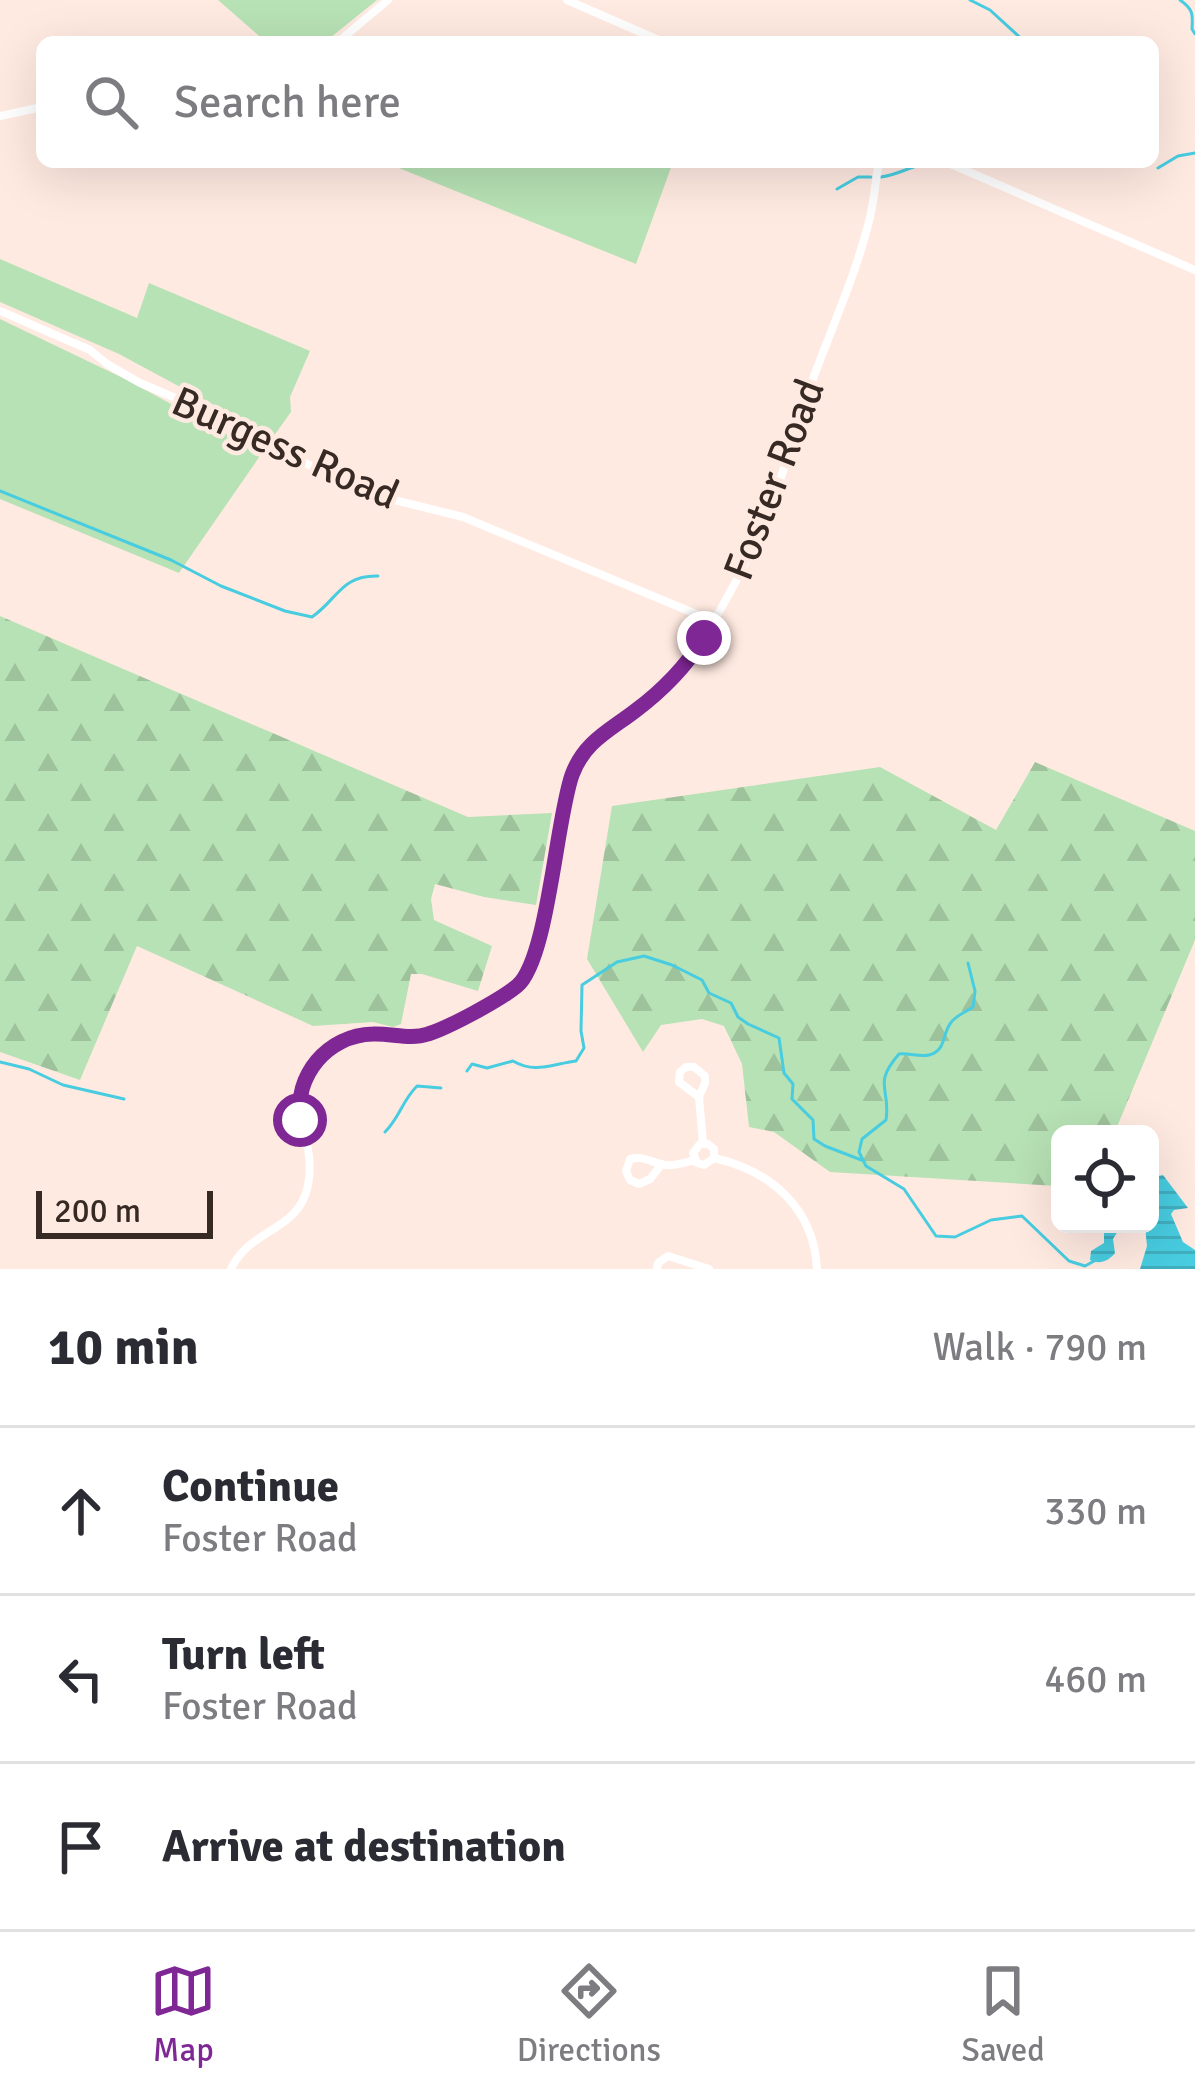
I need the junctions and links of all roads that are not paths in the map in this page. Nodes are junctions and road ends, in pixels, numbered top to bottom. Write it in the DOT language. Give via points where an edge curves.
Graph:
graph roads {
  1 [pos="388,0"];
  2 [pos="566,0"];
  3 [pos="345,36"];
  4 [pos="649,36"];
  5 [pos="36,108"];
  6 [pos="0,116"];
  7 [pos="878,168"];
  8 [pos="960,168"];
  9 [pos="1195,270"];
  10 [pos="0,311"];
  11 [pos="713,621"];
  12 [pos="699,1097"];
  13 [pos="703,1143"];
  14 [pos="714,1158"];
  15 [pos="695,1160"];
  16 [pos="661,1166"];
  17 [pos="687,1266"];
  18 [pos="231,1269"];
  19 [pos="657,1269"];
  20 [pos="709,1269"];
  21 [pos="818,1269"];
  1 -- 3 [label="street"];
  2 -- 4 [label="street"];
  5 -- 6 [label="street"];
  7 -- 11 [label="street, Foster Road" via="868,229 782,476"];
  8 -- 9 [label="street"];
  10 -- 11 [label="street, Burgess Road" via="346,484 463,517"];
  11 -- 18 [label="street, Foster Road" via="677,673 579,759 523,980 427,1035 357,1035 316,1062 298,1100 307,1190 295,1213 244,1247"];
  12 -- 13 [label="street"];
  13 -- 14 [label="street"];
  13 -- 15 [label="street"];
  14 -- 15 [label="street"];
  14 -- 21 [label="street" via="754,1171 795,1206"];
  15 -- 16 [label="street"];
  16 -- 16 [label="street" via="636,1157 626,1172 639,1184"];
  17 -- 19 [label="street" via="668,1256"];
  17 -- 20 [label="street"];
}
